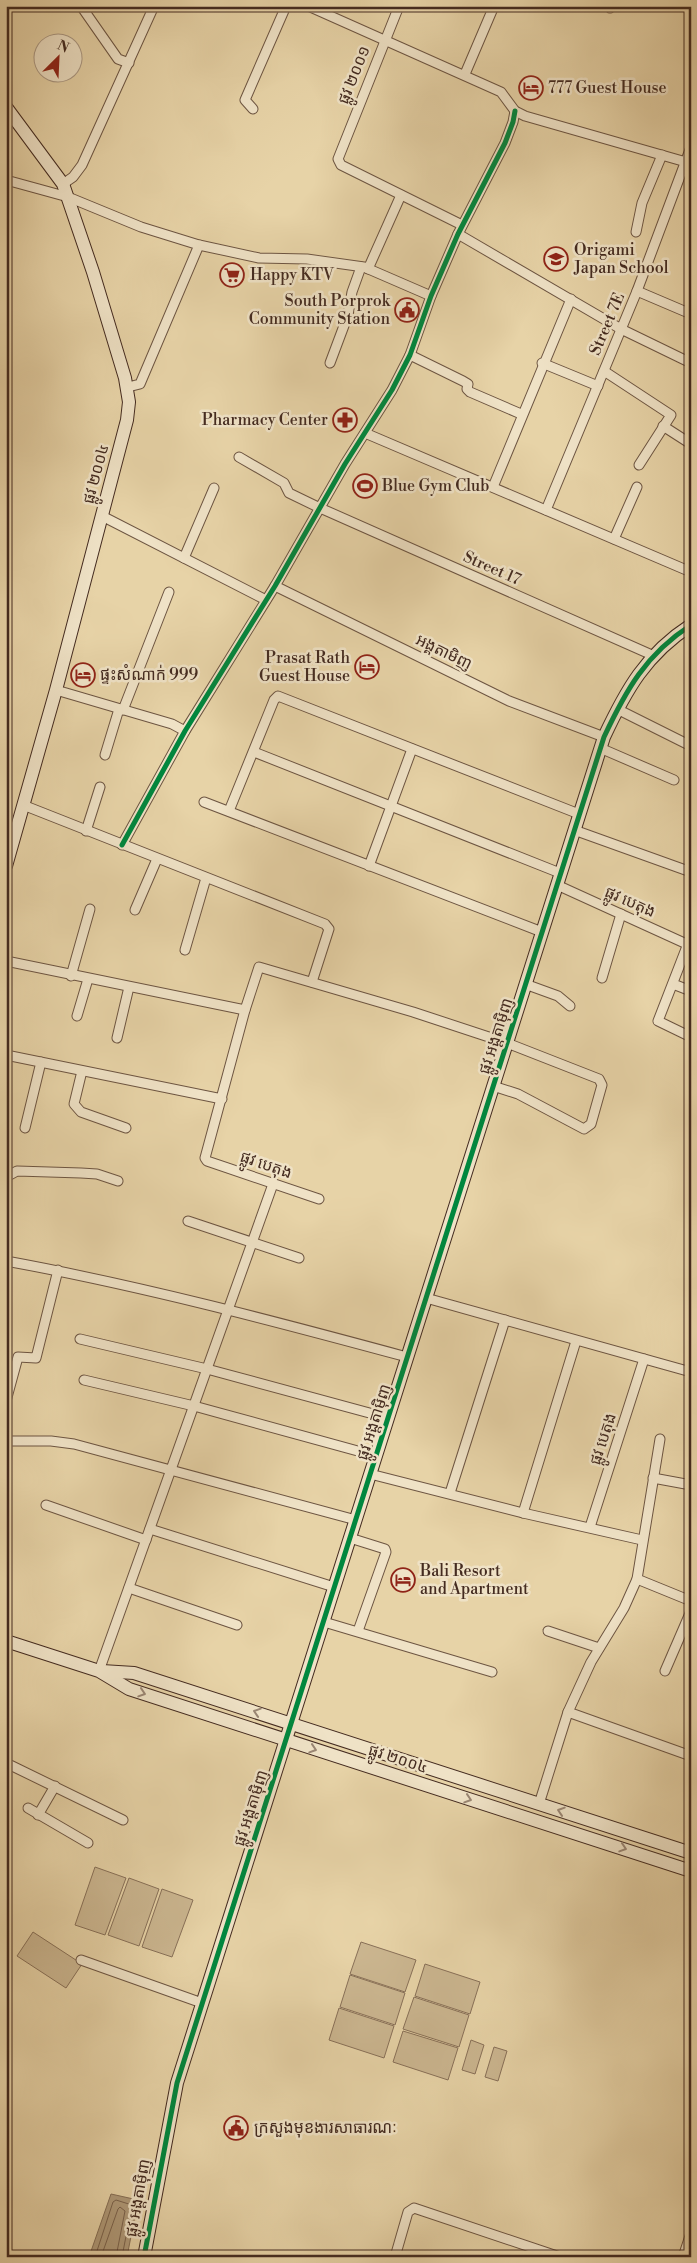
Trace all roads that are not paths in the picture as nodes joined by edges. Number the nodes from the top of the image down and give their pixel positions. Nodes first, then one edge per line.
1 (81, 6) edge
2 (154, 6) edge
3 (286, 6) edge
4 (308, 6) edge
5 (399, 6) edge
6 (494, 6) edge
7 (385, 38) junction
8 (129, 63) junction
9 (464, 74) junction
10 (6, 107) edge
11 (253, 109) dead end
12 (515, 111) junction
13 (691, 147) edge
14 (662, 155) junction
15 (686, 162) junction
16 (6, 180) edge
17 (63, 184) junction
18 (401, 195) junction
19 (68, 197) junction
20 (462, 225) junction
21 (636, 232) dead end
22 (458, 234) junction
23 (199, 245) junction
24 (364, 268) junction
25 (637, 290) junction
26 (431, 296) junction
27 (571, 298) junction
28 (691, 314) edge
29 (621, 330) junction
30 (410, 354) junction
31 (330, 363) dead end
32 (691, 363) edge
33 (542, 364) junction
34 (604, 371) junction
35 (598, 386) junction
36 (128, 387) junction
37 (521, 414) junction
38 (663, 426) junction
39 (365, 433) junction
40 (691, 444) edge
41 (239, 458) dead end
42 (639, 465) dead end
43 (637, 486) dead end
44 (493, 487) junction
45 (214, 488) dead end
46 (320, 508) junction
47 (546, 510) junction
48 (102, 516) junction
49 (614, 540) junction
50 (184, 558) junction
51 (691, 572) edge
52 (275, 586) junction
53 (169, 592) dead end
54 (266, 600) junction
55 (688, 629) edge
56 (652, 655) junction
57 (56, 690) junction
58 (121, 709) junction
59 (617, 709) junction
60 (185, 731) junction
61 (602, 742) junction
62 (691, 746) edge
63 (412, 749) junction
64 (254, 752) junction
65 (105, 755) dead end
66 (674, 780) dead end
67 (100, 787) dead end
68 (204, 802) dead end
69 (23, 805) junction
70 (391, 807) junction
71 (229, 811) junction
72 (579, 814) junction
73 (574, 830) junction
74 (86, 831) junction
75 (122, 845) junction
76 (158, 859) junction
77 (6, 866) edge
78 (369, 866) junction
79 (691, 872) edge
80 (206, 878) junction
81 (558, 879) junction
82 (90, 909) dead end
83 (135, 910) dead end
84 (621, 914) junction
85 (542, 932) junction
86 (690, 942) edge
87 (185, 950) dead end
88 (6, 961) edge
89 (71, 976) junction
90 (602, 978) dead end
91 (88, 979) junction
92 (312, 982) junction
93 (525, 984) junction
94 (673, 984) junction
95 (129, 987) junction
96 (691, 991) edge
97 (570, 1006) dead end
98 (245, 1010) junction
99 (77, 1016) dead end
100 (691, 1037) edge
101 (117, 1038) dead end
102 (506, 1043) junction
103 (6, 1055) edge
104 (41, 1062) junction
105 (82, 1071) junction
106 (493, 1086) junction
107 (222, 1099) junction
108 (25, 1128) dead end
109 (126, 1128) dead end
110 (6, 1176) edge
111 (118, 1181) dead end
112 (273, 1184) junction
113 (319, 1199) dead end
114 (188, 1221) dead end
115 (252, 1242) junction
116 (299, 1258) dead end
117 (6, 1260) edge
118 (58, 1270) junction
119 (426, 1298) junction
120 (228, 1309) junction
121 (505, 1320) junction
122 (80, 1339) dead end
123 (576, 1341) junction
124 (407, 1357) junction
125 (644, 1359) junction
126 (207, 1368) junction
127 (691, 1372) edge
128 (84, 1380) dead end
129 (6, 1401) edge
130 (194, 1406) junction
131 (388, 1418) junction
132 (660, 1439) dead end
133 (6, 1441) edge
134 (376, 1456) junction
135 (171, 1469) junction
136 (370, 1474) junction
137 (653, 1478) junction
138 (691, 1484) edge
139 (450, 1493) junction
140 (46, 1505) dead end
141 (523, 1513) junction
142 (356, 1520) junction
143 (590, 1527) junction
144 (150, 1529) junction
145 (350, 1538) junction
146 (146, 1540) junction
147 (642, 1540) junction
148 (636, 1579) junction
149 (334, 1587) junction
150 (129, 1588) junction
151 (691, 1601) edge
152 (691, 1610) edge
153 (324, 1622) junction
154 (238, 1625) dead end
155 (358, 1631) junction
156 (548, 1631) dead end
157 (6, 1641) edge
158 (599, 1648) junction
159 (99, 1671) junction
160 (665, 1671) dead end
161 (492, 1672) dead end
162 (568, 1712) junction
163 (291, 1723) junction
164 (286, 1740) junction
165 (691, 1756) edge
166 (6, 1762) edge
167 (55, 1786) junction
168 (538, 1804) junction
169 (28, 1808) dead end
170 (38, 1815) junction
171 (123, 1820) dead end
172 (88, 1843) dead end
173 (691, 1853) edge
174 (691, 1870) edge
175 (81, 1960) dead end
176 (202, 2003) junction
177 (691, 2233) edge
178 (144, 2257) edge
179 (395, 2257) edge
180 (560, 2257) edge
181 (683, 2257) edge

1 - 8 street
2 - 8 street
3 - 11 street
4 - 7 street
5 - 7 street, ផ្លូវ ២០០១
6 - 9 street
7 - 9 street
7 - 18 street, ផ្លូវ ២០០១
8 - 17 street
9 - 12 street
10 - 17 main road, ផ្លូវ ២០០៤
12 - 14 street
12 - 20 street
13 - 15 street, Street 7E
14 - 15 street
14 - 21 street
15 - 25 street, Street 7E
16 - 19 street
17 - 19 main road, ផ្លូវ ២០០៤
18 - 20 street
18 - 24 street
19 - 23 street
19 - 36 main road, ផ្លូវ ២០០៤
20 - 22 street
22 - 26 street
22 - 27 street
23 - 24 street
23 - 36 street
24 - 26 street
24 - 31 street
25 - 28 street
25 - 29 street, Street 7E
26 - 30 street
27 - 29 street
27 - 33 street
29 - 32 street
29 - 34 street, Street 7E
30 - 37 street
30 - 39 street
33 - 35 street
33 - 37 street
34 - 35 street, Street 7E
34 - 38 street
35 - 47 street, Street 7E
36 - 48 main road, ផ្លូវ ២០០៤
37 - 44 street
38 - 40 street
38 - 42 street
39 - 44 street
39 - 46 street
41 - 46 street, Street 17
43 - 49 street
44 - 47 street
45 - 50 street
46 - 52 street
46 - 56 street, Street 17
47 - 49 street
48 - 50 street
48 - 57 main road, ផ្លូវ ២០០៤
49 - 51 street
50 - 54 street
52 - 54 street
52 - 61 street, អង្គតាមិញ
53 - 58 street
54 - 60 street
55 - 56 main road, ផ្លូវ អង្តតាម៉ិញ
56 - 59 main road, ផ្លូវ អង្តតាម៉ិញ
57 - 58 street
57 - 69 main road, ផ្លូវ ២០០៤
58 - 60 street
58 - 65 street
59 - 61 main road, ផ្លូវ អង្តតាម៉ិញ
59 - 62 street
60 - 75 street
61 - 66 street, អង្គតាមិញ
61 - 72 main road, ផ្លូវ អង្តតាម៉ិញ
63 - 64 street
63 - 70 street
63 - 72 street
64 - 70 street, ផ្លូវ បេតុង
64 - 71 street
67 - 74 street
68 - 71 street
69 - 74 street
69 - 77 main road, ផ្លូវ ២០០៤
70 - 78 street
70 - 81 street, ផ្លូវ បេតុង
71 - 78 street
72 - 73 main road, ផ្លូវ អង្តតាម៉ិញ
73 - 79 street
73 - 81 main road, ផ្លូវ អង្តតាម៉ិញ
74 - 75 street
75 - 76 street
76 - 80 street
76 - 83 street
78 - 85 street
80 - 87 street
80 - 92 street
81 - 84 street, ផ្លូវ បេតុង
81 - 85 main road, ផ្លូវ អង្តតាម៉ិញ
82 - 89 street
84 - 86 street, ផ្លូវ បេតុង
84 - 90 street
85 - 93 main road, ផ្លូវ អង្តតាម៉ិញ
86 - 94 street
88 - 89 street
89 - 91 street
91 - 95 street
91 - 99 street
92 - 98 street
92 - 102 street
93 - 97 street
93 - 102 main road, ផ្លូវ អង្តតាម៉ិញ
94 - 96 street
94 - 100 street
95 - 98 street
95 - 101 street
98 - 107 street
102 - 106 main road, ផ្លូវ អង្តតាម៉ិញ
102 - 106 street
103 - 104 street
104 - 105 street
104 - 108 street
105 - 107 street
105 - 109 street
106 - 119 main road, ផ្លូវ អង្តតាម៉ិញ
107 - 112 street, ផ្លូវ បេតុង
110 - 111 street
112 - 113 street, ផ្លូវ បេតុង
112 - 115 street
114 - 115 street
115 - 116 street
115 - 120 street
117 - 118 street
118 - 120 street
118 - 129 street
119 - 121 street
119 - 124 main road, ផ្លូវ អង្តតាម៉ិញ
120 - 124 street
120 - 126 street
121 - 123 street
121 - 139 street
122 - 126 street
123 - 125 street
123 - 141 street
124 - 131 main road, ផ្លូវ អង្តតាម៉ិញ
125 - 127 street
125 - 143 street, ផ្លូវ បេតុង
126 - 130 street
126 - 131 street
128 - 130 street
130 - 134 street
130 - 135 street
131 - 134 main road, ផ្លូវ អង្តតាម៉ិញ
132 - 137 street
133 - 135 street
134 - 136 main road, ផ្លូវ អង្តតាម៉ិញ
135 - 142 street
135 - 144 street
136 - 139 street
136 - 142 main road, ផ្លូវ អង្តតាម៉ិញ
137 - 138 street
137 - 147 street
139 - 141 street
140 - 146 street
141 - 143 street
142 - 145 main road, ផ្លូវ អង្តតាម៉ិញ
143 - 147 street
144 - 146 street
144 - 149 street
145 - 149 main road, ផ្លូវ អង្តតាម៉ិញ
145 - 155 street
146 - 150 street
147 - 148 street
148 - 151 street
148 - 158 street
149 - 153 main road, ផ្លូវ អង្តតាម៉ិញ
150 - 154 street
150 - 159 street
152 - 160 street
153 - 155 street
153 - 163 main road, ផ្លូវ អង្តតាម៉ិញ
155 - 161 street
156 - 158 street
157 - 159 main road, ផ្លូវ ២០០៤
158 - 162 street
163 -> 159 main road, ផ្លូវ ២០០៤
159 -> 164 main road, ផ្លូវ ២០០៤
162 - 165 street
162 - 168 street
163 - 164 main road, ផ្លូវ អង្តតាម៉ិញ
163 - 168 main road, ផ្លូវ ២០០៤
164 -> 174 main road, ផ្លូវ ២០០៤
164 - 176 main road, ផ្លូវ អង្តតាម៉ិញ
166 - 167 street
167 - 170 street
167 - 171 street
173 -> 168 main road, ផ្លូវ ២០០៤
169 - 170 street
170 - 172 street
175 - 176 street
176 - 178 main road, ផ្លូវ អង្តតាម៉ិញ
177 - 181 street
179 - 180 street

